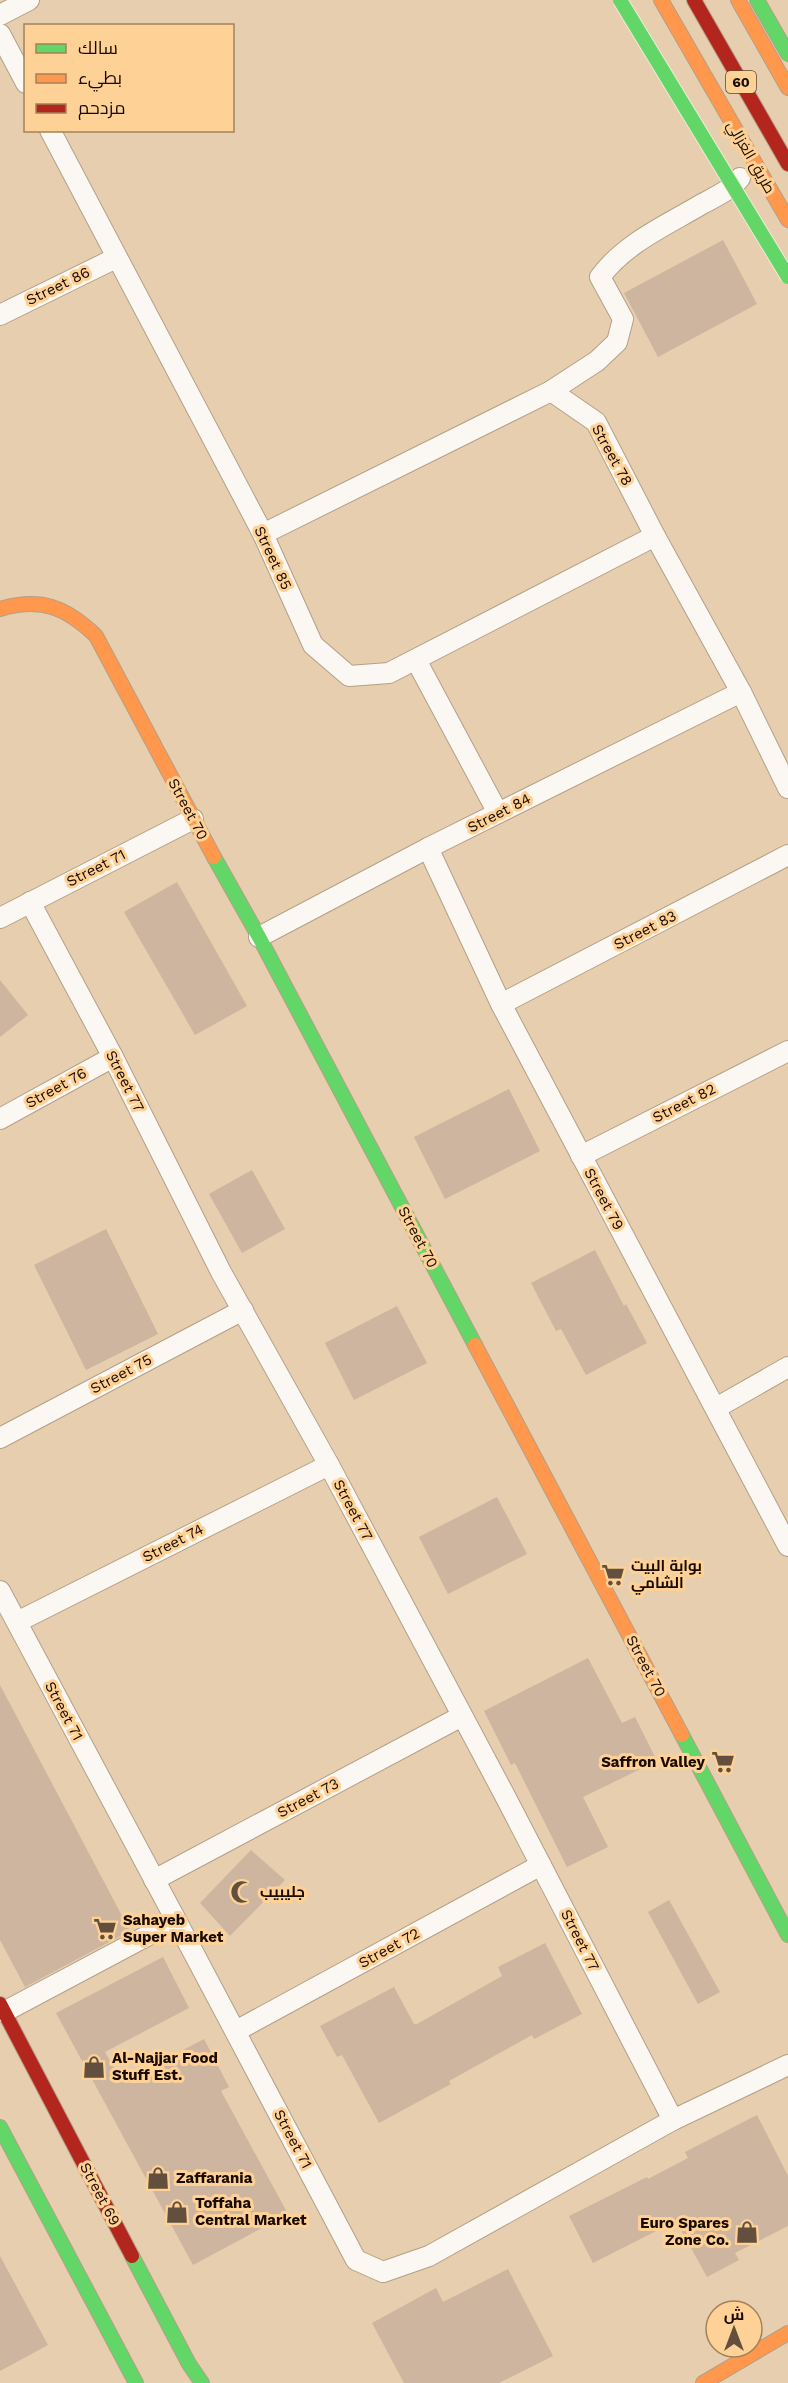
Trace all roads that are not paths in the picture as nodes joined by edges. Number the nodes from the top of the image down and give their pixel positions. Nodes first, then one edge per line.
1 (29, 0) edge
2 (620, 0) edge
3 (661, 0) edge
4 (694, 0) edge
5 (738, 0) edge
6 (757, 0) edge
7 (0, 15) edge
8 (0, 34) edge
9 (788, 54) edge
10 (24, 79) edge
11 (788, 88) edge
12 (51, 132) edge
13 (747, 149) junction
14 (788, 164) edge
15 (788, 220) edge
16 (116, 258) junction
17 (788, 277) edge
18 (0, 315) edge
19 (551, 391) junction
20 (263, 534) junction
21 (655, 536) junction
22 (0, 609) edge
23 (416, 660) junction
24 (741, 692) junction
25 (788, 788) edge
26 (498, 813) junction
27 (193, 819) junction
28 (428, 848) junction
29 (788, 855) edge
30 (30, 902) junction
31 (0, 918) edge
32 (259, 937) junction
33 (501, 1004) junction
34 (788, 1051) edge
35 (113, 1058) junction
36 (0, 1119) edge
37 (581, 1156) junction
38 (243, 1310) junction
39 (788, 1367) edge
40 (716, 1408) junction
41 (0, 1438) edge
42 (329, 1465) junction
43 (788, 1546) edge
44 (0, 1591) edge
45 (17, 1622) junction
46 (462, 1716) junction
47 (541, 1865) junction
48 (154, 1880) junction
49 (175, 1921) junction
50 (786, 1926) edge
51 (2, 2008) edge
52 (236, 2031) junction
53 (788, 2065) edge
54 (673, 2120) junction
55 (0, 2127) edge
56 (788, 2333) edge
57 (189, 2364) junction
58 (136, 2383) edge
59 (193, 2383) edge
60 (202, 2383) edge
61 (703, 2383) edge

1 - 7 street
2 - 17 main road, bridge
3 - 13 main road, طريق الغزالي
4 - 14 main road, 60
5 - 11 main road, 60
6 - 9 main road
8 - 10 street
12 - 16 street, Street 85
13 - 15 main road, طريق الغزالي
13 - 19 street
16 - 18 street, Street 86
16 - 20 street, Street 85
19 - 20 street
19 - 21 street, Street 78
20 - 23 street, Street 85
21 - 23 street, Street 85
21 - 24 street, Street 78
22 - 27 main road, Street 70
23 - 26 street
24 - 25 street, Street 78
24 - 26 street, Street 84
26 - 28 street, Street 84
27 - 30 street, Street 71
27 - 32 main road, Street 70
28 - 32 street, Street 84
28 - 33 street, Street 79
29 - 33 street, Street 83
30 - 31 street, Street 71
30 - 35 street, Street 77
32 - 50 main road, Street 70
33 - 37 street, Street 79
34 - 37 street, Street 82
35 - 36 street, Street 76
35 - 38 street, Street 77
37 - 40 street, Street 79
38 - 41 street, Street 75
38 - 42 street, Street 77
39 - 40 street
40 - 43 street, Street 79
42 - 45 street, Street 74
42 - 46 street, Street 77
44 - 45 street, Street 71
45 - 48 street, Street 71
46 - 47 street, Street 77
46 - 48 street, Street 73
47 - 52 street, Street 72
47 - 54 street, Street 77
48 - 49 street, Street 71
49 - 51 street
49 - 52 street, Street 71
51 - 57 main road, Street 69
52 - 54 street, Street 71
53 - 54 street, Street 71
55 - 58 main road
56 - 61 main road
57 - 59 main road
57 - 60 main road, Street 69

